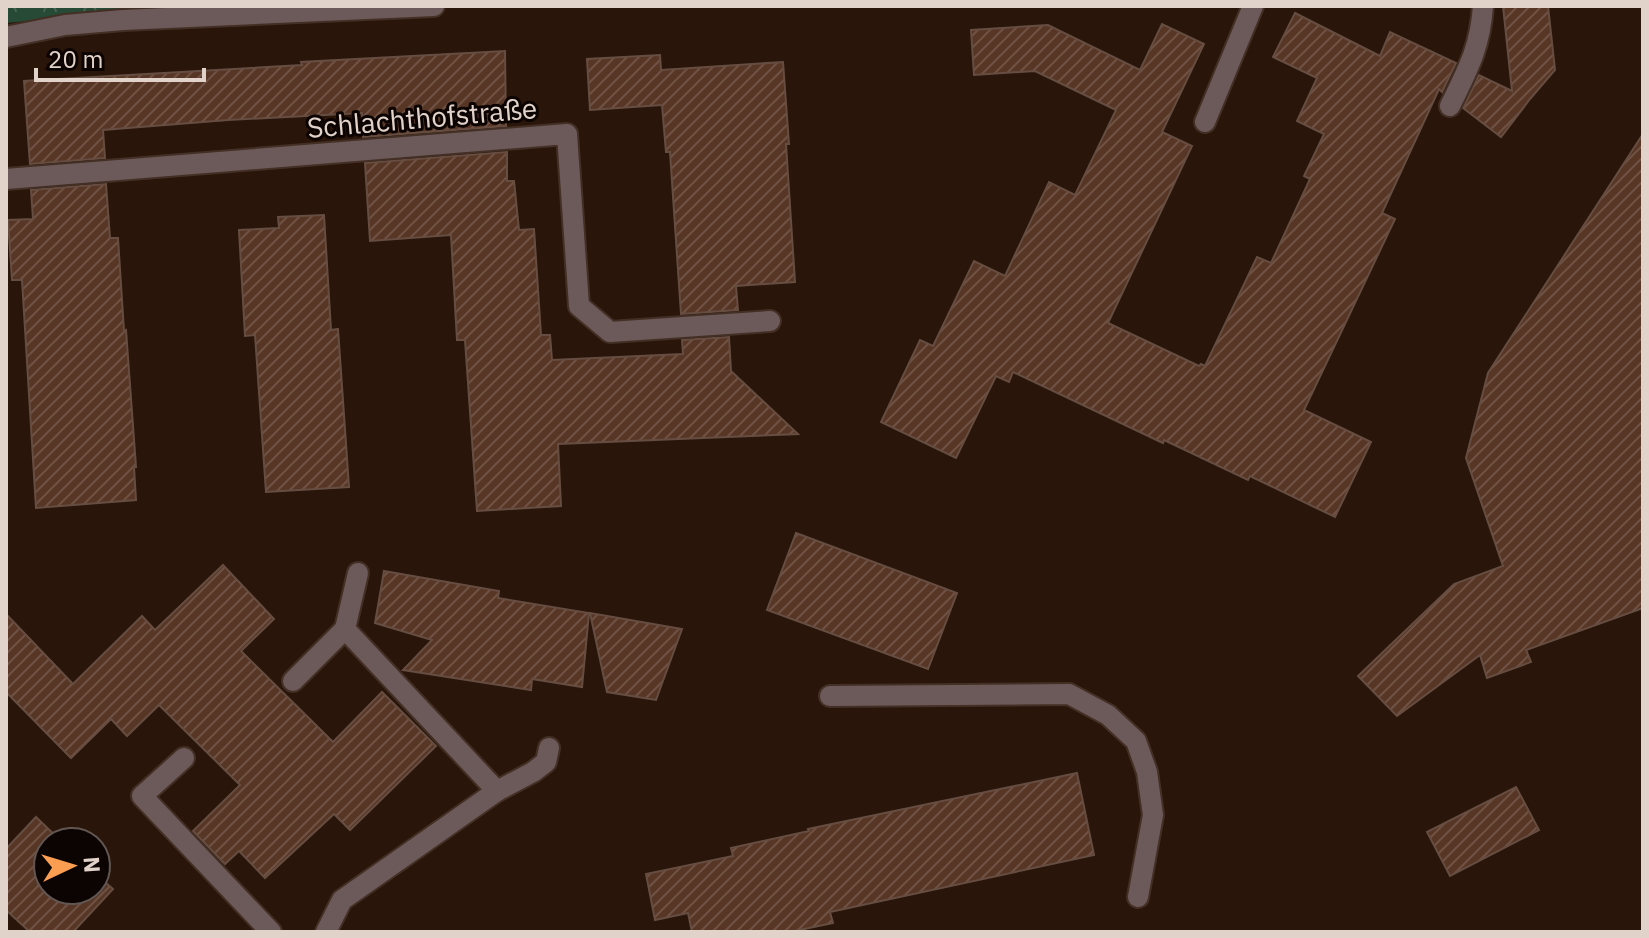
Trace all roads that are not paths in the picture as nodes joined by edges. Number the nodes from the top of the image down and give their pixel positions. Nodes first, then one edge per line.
1 (434, 6) edge
2 (1253, 6) edge
3 (1483, 6) edge
4 (6, 37) edge
5 (1450, 106) dead end
6 (1205, 122) dead end
7 (6, 179) edge
8 (770, 321) dead end
9 (358, 573) dead end
10 (345, 629) junction
11 (293, 681) dead end
12 (830, 696) dead end
13 (549, 748) dead end
14 (184, 758) dead end
15 (497, 791) junction
16 (1138, 897) dead end
17 (271, 932) edge
18 (326, 932) edge

1 - 4 street
2 - 6 street
3 - 5 street
7 - 8 street, Schlachthofstraße
9 - 10 street
10 - 11 street
10 - 15 street
12 - 16 street
13 - 15 street
14 - 17 street
15 - 18 street

